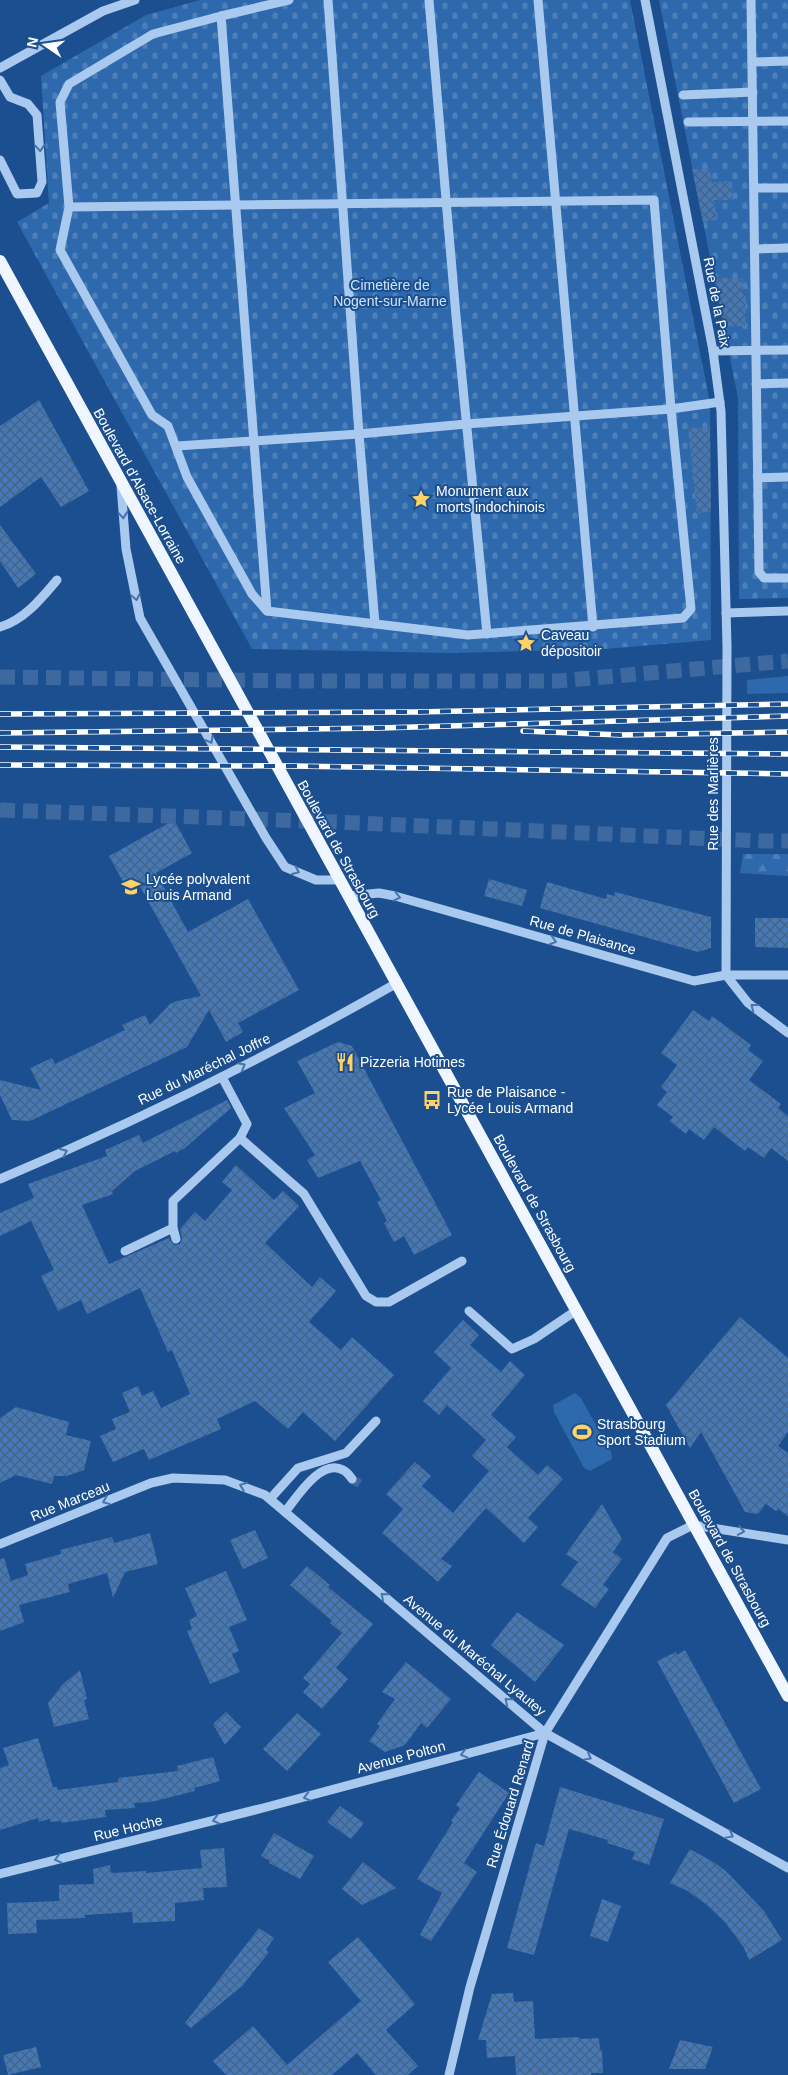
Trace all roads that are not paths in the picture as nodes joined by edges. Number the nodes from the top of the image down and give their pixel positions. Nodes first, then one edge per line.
1 (135, 0) edge
2 (289, 0) edge
3 (328, 0) edge
4 (429, 0) edge
5 (538, 0) edge
6 (645, 0) edge
7 (751, 0) edge
8 (119, 2) edge
9 (221, 16) junction
10 (788, 61) edge
11 (752, 62) junction
12 (0, 68) edge
13 (0, 80) edge
14 (753, 92) junction
15 (683, 95) dead end
16 (788, 121) edge
17 (688, 122) dead end
18 (753, 122) junction
19 (0, 160) edge
20 (754, 188) junction
21 (788, 188) edge
22 (556, 201) junction
23 (446, 202) junction
24 (344, 204) junction
25 (236, 205) junction
26 (69, 207) junction
27 (755, 248) junction
28 (788, 248) edge
29 (0, 261) edge
30 (756, 350) junction
31 (788, 350) edge
32 (713, 351) junction
33 (788, 383) edge
34 (756, 384) junction
35 (720, 402) junction
36 (671, 409) junction
37 (575, 416) junction
38 (466, 424) junction
39 (359, 434) junction
40 (254, 441) junction
41 (177, 446) junction
42 (788, 477) edge
43 (758, 478) junction
44 (120, 481) junction
45 (788, 578) edge
46 (57, 580) dead end
47 (267, 611) junction
48 (788, 611) edge
49 (726, 612) junction
50 (375, 624) junction
51 (0, 627) edge
52 (593, 627) junction
53 (487, 634) junction
54 (254, 726) joint
55 (340, 880) junction
56 (349, 896) junction
57 (726, 975) junction
58 (788, 975) edge
59 (397, 983) junction
60 (788, 1033) edge
61 (222, 1077) junction
62 (240, 1138) junction
63 (0, 1178) edge
64 (173, 1228) junction
65 (176, 1239) dead end
66 (125, 1251) dead end
67 (462, 1261) dead end
68 (577, 1310) junction
69 (469, 1311) dead end
70 (376, 1421) dead end
71 (352, 1479) tunnel mouth
72 (151, 1483) joint
73 (270, 1499) junction
74 (285, 1512) junction
75 (693, 1525) junction
76 (788, 1540) edge
77 (0, 1544) edge
78 (788, 1696) edge
79 (545, 1733) junction
80 (263, 1808) joint
81 (788, 1868) edge
82 (0, 1874) edge
83 (449, 2075) edge

1 - 8 street
2 - 9 street
3 - 24 street
4 - 23 street
5 - 22 street
6 - 32 street, Rue de la Paix
7 - 11 street
8 - 12 street
9 - 25 street
9 - 26 street
10 - 11 street
11 - 14 street
13 -> 19 street
14 - 15 street
14 - 18 street
16 - 18 street
17 - 18 street
18 - 20 street
20 - 21 street
20 - 27 street
22 - 23 street
22 - 36 street
22 - 37 street
23 - 24 street
23 - 38 street
24 - 25 street
24 - 39 street
25 - 26 street
25 - 40 street
26 - 41 street
27 - 28 street
27 - 30 street
29 - 44 main road, Boulevard d'Alsace-Lorraine
30 - 31 street
30 - 32 street
30 - 34 street
32 - 35 street, Rue de la Paix
33 - 34 street
34 - 43 street
35 - 36 street
35 - 49 street, Rue de la Paix
36 - 37 street
36 - 52 street
37 - 38 street
37 - 52 street
38 - 39 street
38 - 53 street
39 - 40 street
39 - 50 street
40 - 41 street
40 - 47 street
41 - 47 street
42 - 43 street
43 - 45 street
44 - 54 main road, Boulevard d'Alsace-Lorraine
44 -> 55 street
46 - 51 street
47 - 50 street
48 - 49 street
49 - 57 street, Rue des Marlières
50 - 53 street
52 - 53 street
54 - 55 main road, Boulevard de Strasbourg
55 - 56 main road, Boulevard de Strasbourg
56 -> 57 street, Rue de Plaisance
56 - 59 main road, Boulevard de Strasbourg
57 - 58 street, Rue de Plaisance
60 -> 57 street
61 -> 59 street, Rue du Maréchal Joffre
59 - 68 main road, Boulevard de Strasbourg
61 - 62 street
63 -> 61 street, Rue du Maréchal Joffre
62 - 64 street
62 - 67 street
64 - 65 street
64 - 66 street
68 - 69 street
68 - 75 main road, Boulevard de Strasbourg
70 - 73 street
71 - 74 street
73 -> 72 street, Avenue du Maréchal Lyautey
72 -> 77 street, Rue Marceau
73 - 74 street, Avenue du Maréchal Lyautey
79 -> 74 street, Avenue du Maréchal Lyautey
75 -> 76 street
75 - 78 main road, Boulevard de Strasbourg
75 - 79 street, Rue Édouard Renard
79 -> 80 street, Avenue Polton
79 -> 81 street, Avenue du Maréchal Lyautey
79 - 83 street, Rue Édouard Renard
80 -> 82 street, Rue Hoche

